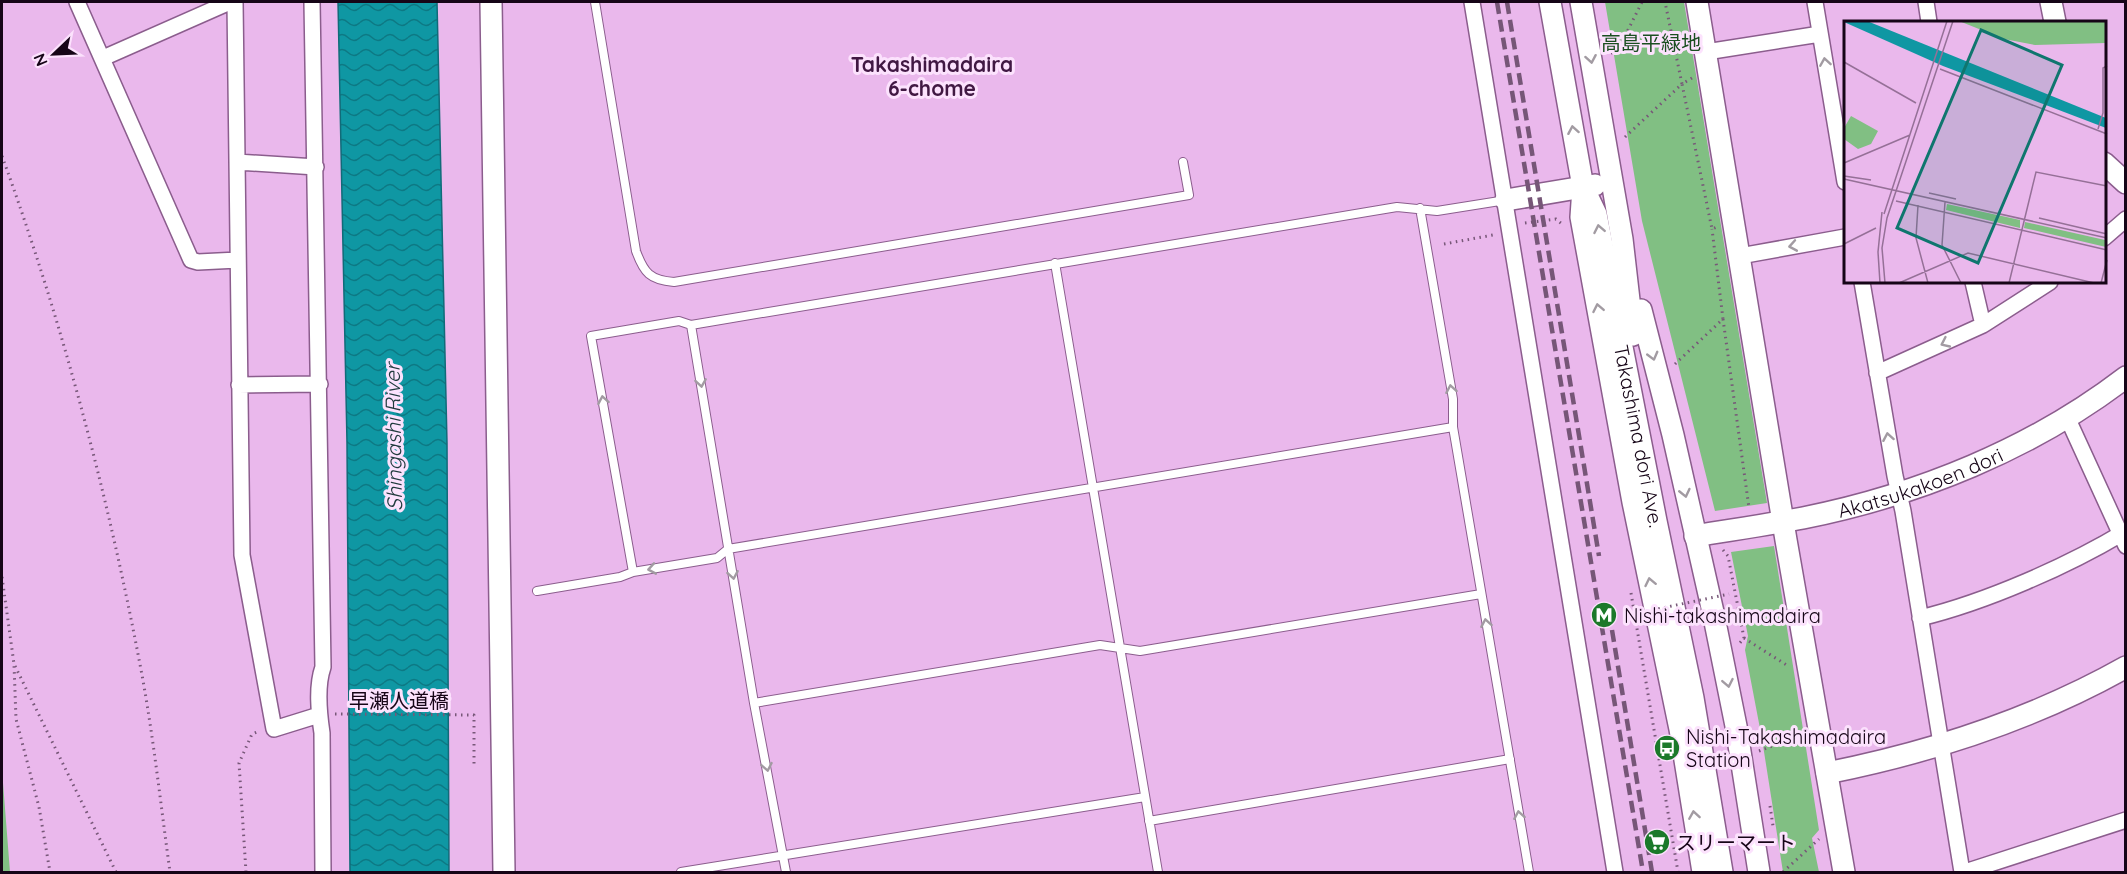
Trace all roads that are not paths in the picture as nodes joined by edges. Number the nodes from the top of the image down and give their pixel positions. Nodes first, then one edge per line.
1 (77, 2) edge
2 (230, 2) edge
3 (235, 2) edge
4 (312, 2) edge
5 (491, 2) edge
6 (595, 2) edge
7 (1472, 2) edge
8 (1550, 2) edge
9 (1581, 2) edge
10 (1697, 2) edge
11 (1815, 2) edge
12 (1926, 2) edge
13 (2051, 2) edge
14 (1929, 21) edge
15 (2055, 21) edge
16 (1820, 34) junction
17 (1706, 52) junction
18 (102, 58) junction
19 (1838, 96) edge
20 (237, 162) junction
21 (1183, 162) dead end
22 (2106, 165) edge
23 (316, 167) junction
24 (1844, 170) edge
25 (1612, 182) junction
26 (2126, 183) edge
27 (1583, 187) junction
28 (1506, 200) junction
29 (1420, 208) junction
30 (2126, 219) edge
31 (2106, 236) edge
32 (1844, 237) edge
33 (1622, 239) junction
34 (1740, 256) junction
35 (238, 260) junction
36 (1055, 263) junction
37 (1862, 284) edge
38 (1973, 284) edge
39 (2047, 284) edge
40 (691, 325) junction
41 (1983, 325) junction
42 (1877, 373) junction
43 (2126, 377) edge
44 (320, 384) junction
45 (239, 385) junction
46 (2067, 417) junction
47 (1453, 427) junction
48 (1093, 489) junction
49 (1899, 494) junction
50 (1783, 522) junction
51 (1695, 536) junction
52 (2124, 537) edge
53 (728, 549) junction
54 (633, 572) junction
55 (537, 591) dead end
56 (1481, 594) junction
57 (1920, 618) junction
58 (1120, 648) junction
59 (2126, 667) edge
60 (1699, 697) junction
61 (754, 703) junction
62 (319, 715) junction
63 (1942, 746) junction
64 (1510, 759) junction
65 (1827, 774) junction
66 (1145, 797) junction
67 (2126, 820) edge
68 (1149, 821) junction
69 (783, 855) junction
70 (323, 873) edge
71 (504, 873) edge
72 (681, 873) edge
73 (786, 873) edge
74 (1158, 873) edge
75 (1529, 873) edge
76 (1615, 873) edge
77 (1703, 873) edge
78 (1722, 873) edge
79 (1734, 873) edge
80 (1759, 873) edge
81 (1844, 873) edge
82 (1964, 873) edge

1 - 18 street
2 - 18 street
3 - 20 street
4 - 23 street
5 - 71 main road
6 - 21 lane
7 - 28 street
27 -> 8 main road, Takashima dori Ave.
9 -> 25 main road, Takashima dori Ave.
10 - 17 main road
11 - 16 street
12 - 14 street
13 - 15 main road
16 - 17 street
19 -> 16 street
17 - 34 main road
18 - 35 street
19 - 24 street
20 - 23 street
20 - 35 street
22 - 26 main road
23 - 44 street
25 - 27 main road
25 - 33 main road, Takashima dori Ave.
27 - 28 main road
60 -> 27 main road, Takashima dori Ave.
77 -> 27 main road
28 - 29 lane
28 - 76 street
29 - 36 lane
47 -> 29 lane
30 - 31 street
32 -> 34 street
33 -> 51 main road
33 - 60 main road, Takashima dori Ave.
34 - 50 main road
35 - 45 street
36 - 40 lane
36 - 48 lane
37 - 42 street
38 - 41 street
39 - 41 street
40 -> 53 lane
54 -> 40 lane
41 -> 42 street
49 -> 42 street
43 - 46 main road, Akatsukakoen dori
44 - 45 street
44 - 62 street
45 - 62 street
46 - 49 main road, Akatsukakoen dori
46 - 52 street
47 - 48 lane
47 - 56 lane
48 - 53 lane
48 - 58 lane
49 - 50 main road, Akatsukakoen dori
49 - 57 street
50 - 51 main road, Akatsukakoen dori
50 - 65 main road
51 -> 80 main road
52 - 57 street
53 -> 54 lane
53 -> 61 lane
54 - 55 lane
56 - 58 lane
64 -> 56 lane
57 - 63 street
58 - 61 lane
58 - 66 lane
59 - 63 main road
60 - 78 main road, Takashima dori Ave.
60 - 79 main road, Takashima dori Ave.
61 -> 69 lane
62 - 70 street
63 - 65 main road
63 - 82 street
64 - 68 lane
75 -> 64 lane
65 - 81 main road
66 - 68 lane
66 - 69 lane
67 - 82 street
68 - 74 lane
69 - 72 lane
69 - 73 lane

